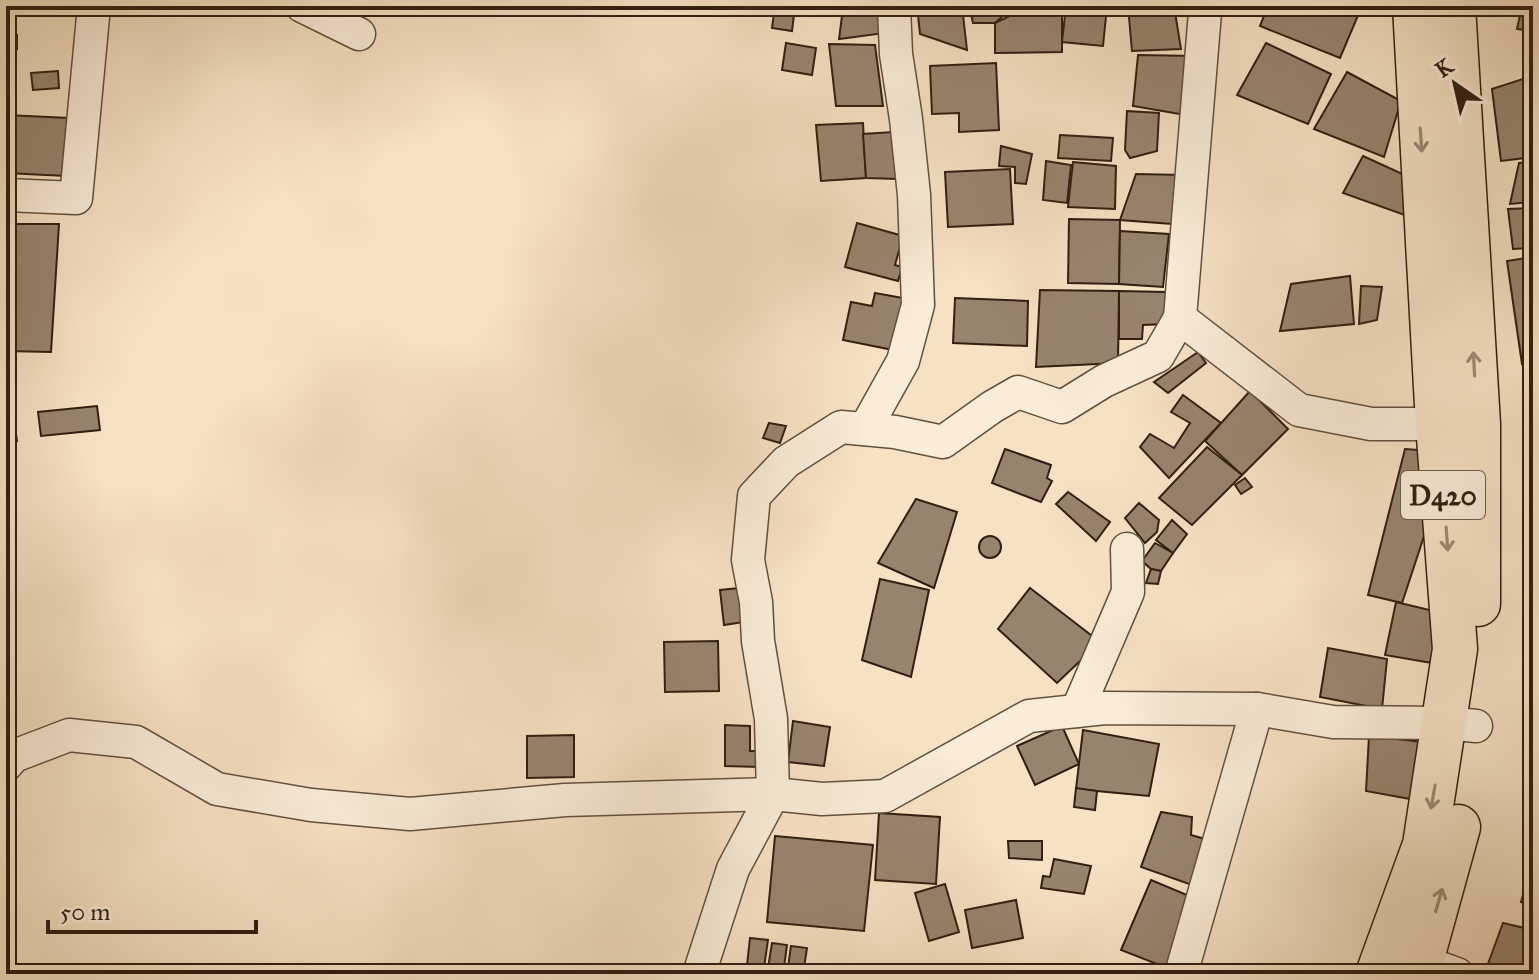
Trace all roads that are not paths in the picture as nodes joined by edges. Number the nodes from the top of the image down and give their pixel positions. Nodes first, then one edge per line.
1 (94, 6) edge
2 (302, 6) edge
3 (894, 6) edge
4 (1202, 6) edge
5 (1415, 6) edge
6 (1453, 6) edge
7 (359, 34) dead end
8 (6, 195) edge
9 (1180, 318) junction
10 (1458, 424) junction
11 (865, 429) junction
12 (1127, 549) dead end
13 (1257, 709) junction
14 (1077, 711) junction
15 (1461, 724) junction
16 (9, 757) edge
17 (773, 794) junction
18 (1431, 970) edge
19 (699, 974) edge
20 (1181, 974) edge
21 (1378, 974) edge

1 - 8 street
2 - 7 street
3 - 11 street
4 - 9 street
5 -> 10 highway, D420
10 -> 6 highway, D420
9 - 10 street
9 - 11 street
10 - 15 highway, D420
11 - 17 street
12 - 14 street
13 - 14 street
13 - 15 street
13 - 20 street
14 - 17 street
18 -> 15 highway, D420
15 -> 21 highway, D420
16 - 17 street
17 - 19 street

